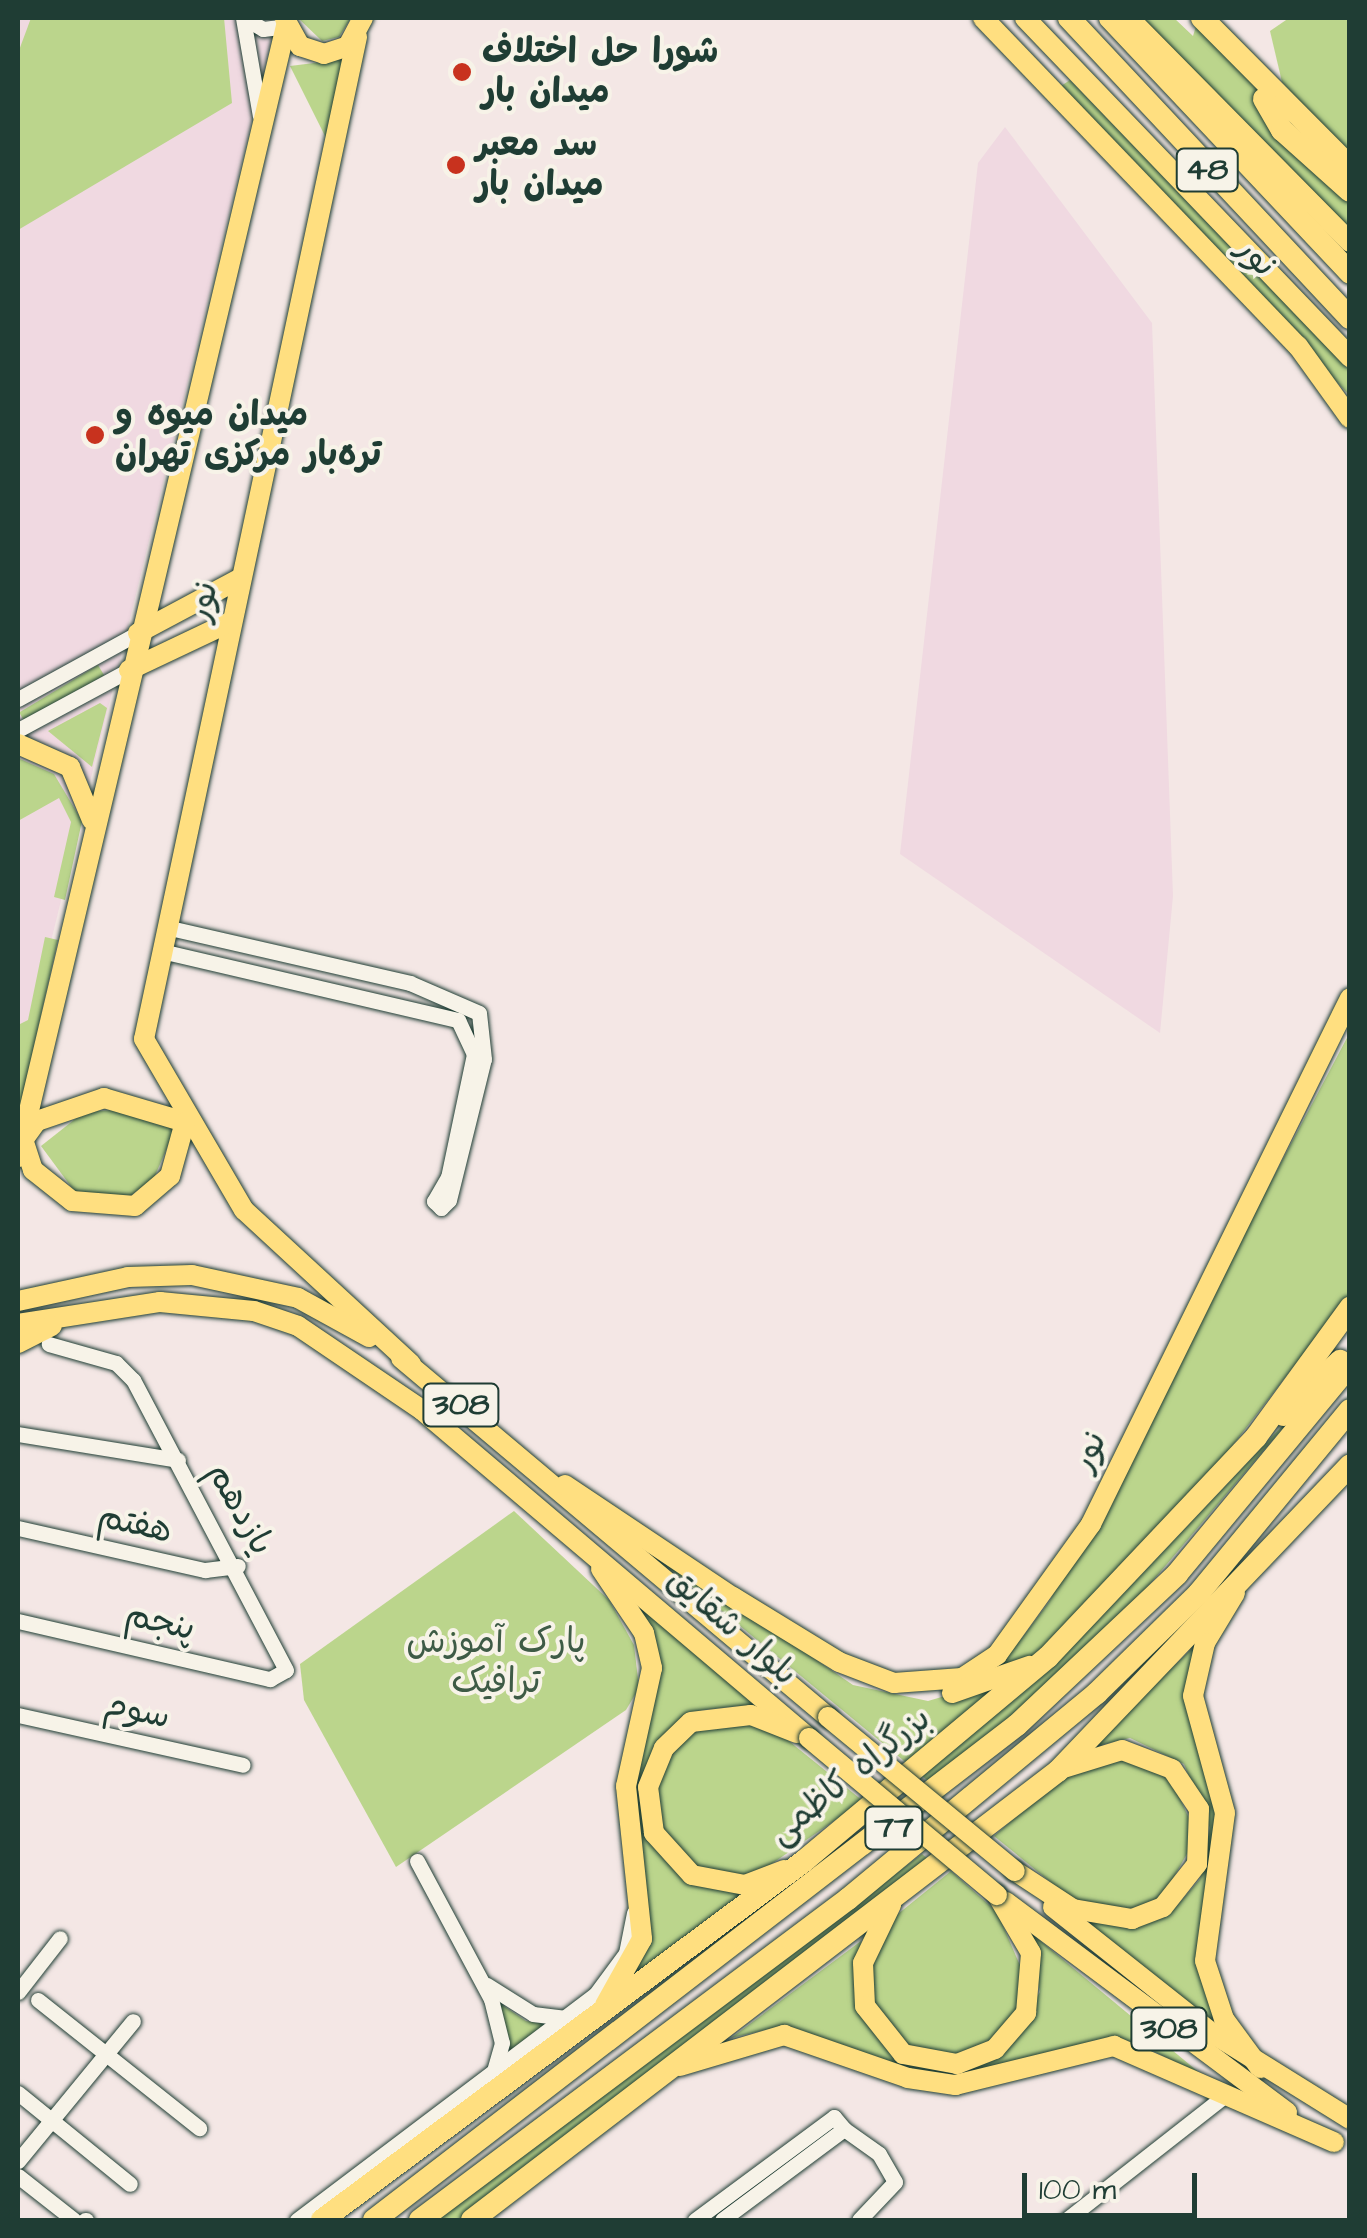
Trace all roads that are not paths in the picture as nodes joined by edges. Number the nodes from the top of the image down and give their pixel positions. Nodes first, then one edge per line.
1 (243, 18) edge
2 (983, 18) edge
3 (1025, 18) edge
4 (1069, 18) edge
5 (1110, 18) edge
6 (1129, 18) edge
7 (1202, 18) edge
8 (286, 22) edge
9 (360, 27) edge
10 (1247, 68) junction
11 (261, 120) junction
12 (1350, 167) edge
13 (1350, 191) edge
14 (1350, 242) edge
15 (1350, 273) edge
16 (1350, 318) edge
17 (1350, 357) edge
18 (1350, 418) edge
19 (241, 578) junction
20 (232, 622) junction
21 (138, 633) junction
22 (129, 670) junction
23 (18, 699) edge
24 (18, 730) edge
25 (18, 744) edge
26 (94, 826) junction
27 (166, 926) junction
28 (160, 950) junction
29 (1350, 998) edge
30 (185, 1122) junction
31 (20, 1151) edge
32 (18, 1301) edge
33 (1350, 1308) edge
34 (85, 1311) junction
35 (18, 1324) edge
36 (18, 1343) edge
37 (48, 1344) dead end
38 (1350, 1352) edge
39 (411, 1364) junction
40 (1350, 1364) edge
41 (1350, 1410) edge
42 (18, 1434) edge
43 (1256, 1436) junction
44 (1320, 1451) junction
45 (178, 1460) junction
46 (1350, 1465) edge
47 (534, 1467) junction
48 (18, 1528) edge
49 (568, 1529) junction
50 (1273, 1552) junction
51 (238, 1566) junction
52 (1235, 1593) junction
53 (733, 1597) junction
54 (18, 1621) edge
55 (1048, 1656) junction
56 (286, 1670) joint
57 (18, 1716) edge
58 (809, 1738) junction
59 (243, 1764) dead end
60 (1058, 1771) junction
61 (804, 1860) junction
62 (417, 1861) dead end
63 (1015, 1871) junction
64 (640, 1885) junction
65 (996, 1894) junction
66 (892, 1906) junction
67 (60, 1938) dead end
68 (484, 1982) junction
69 (18, 1992) edge
70 (38, 2000) dead end
71 (598, 2014) junction
72 (568, 2018) junction
73 (132, 2021) dead end
74 (106, 2056) junction
75 (678, 2066) junction
76 (1260, 2068) junction
77 (493, 2072) junction
78 (18, 2093) edge
79 (1224, 2096) junction
80 (52, 2119) junction
81 (1350, 2120) edge
82 (199, 2128) dead end
83 (844, 2130) junction
84 (1342, 2147) edge
85 (410, 2156) junction
86 (18, 2161) edge
87 (18, 2176) edge
88 (130, 2184) dead end
89 (74, 2220) edge
90 (297, 2220) edge
91 (322, 2220) edge
92 (343, 2220) edge
93 (374, 2220) edge
94 (420, 2220) edge
95 (472, 2220) edge
96 (695, 2220) edge
97 (722, 2220) edge
98 (859, 2220) edge
99 (1066, 2220) edge

1 - 8 street
1 - 11 street
2 - 18 main road, نور
3 - 17 main road
4 - 16 highway, 48
5 - 15 highway, 48
6 - 14 main road
7 - 10 highway
8 - 9 main road
8 - 11 main road, نور
9 - 19 main road, نور
10 - 12 highway
10 - 13 highway
11 - 21 main road, نور
19 - 20 main road, نور
19 - 21 main road
20 - 22 main road
20 - 27 main road, نور
21 - 22 main road, نور
21 - 23 street
22 - 24 street
22 - 26 main road, نور
25 - 26 main road
26 - 31 main road, نور
27 - 28 main road, نور
27 - 28 street
28 - 30 main road, نور
29 - 53 main road, نور
30 - 31 main road
30 - 31 main road
30 - 39 main road, نور
32 - 39 main road, بلوار شقایق / 308
33 - 43 highway, بزرگراه کاظمی
34 - 35 main road, بلوار شقایق
34 - 36 main road
34 - 49 main road, بلوار شقایق / 308
37 - 45 street, یازدهم
38 - 43 highway
39 - 47 main road, بلوار شقایق / 308
40 - 93 highway, بزرگراه کاظمی / 77
41 - 44 highway, 77
42 - 45 street
43 - 55 highway, بزرگراه کاظمی
44 - 50 highway
44 - 94 highway, 77
45 - 51 street, یازدهم
46 - 50 highway
47 - 53 main road
47 - 63 main road, بلوار شقایق / 308, bridge
48 - 51 street, هفتم
49 - 58 main road, بلوار شقایق / 308
49 - 64 main road
50 - 52 highway
51 - 56 street, یازدهم
52 - 60 highway
52 - 76 main road
53 - 55 main road
54 - 56 street, پنجم
55 - 61 highway, بزرگراه کاظمی
57 - 59 street, سوم
58 - 61 main road
58 - 65 main road, بلوار شقایق / 308, bridge
60 - 63 main road
60 - 66 highway
61 - 71 highway, بزرگراه کاظمی
62 - 68 street
63 - 76 main road, بلوار شقایق / 308
64 - 71 main road
64 - 72 street
65 - 66 main road
65 - 84 main road, بلوار شقایق / 308
66 - 75 highway
67 - 69 street
68 - 72 street
68 - 77 street
70 - 74 street
71 - 85 highway, بزرگراه کاظمی
72 - 77 street
73 - 74 street
74 - 80 street
74 - 82 street
75 - 79 main road
75 - 95 highway
76 - 81 main road, بلوار شقایق / 308
77 - 90 street
78 - 80 street
79 - 84 main road
79 - 99 street
80 - 86 street
80 - 88 street
83 - 96 street
83 - 97 street
83 - 98 street
85 - 91 highway, بزرگراه کاظمی
85 - 92 highway
87 - 89 street

